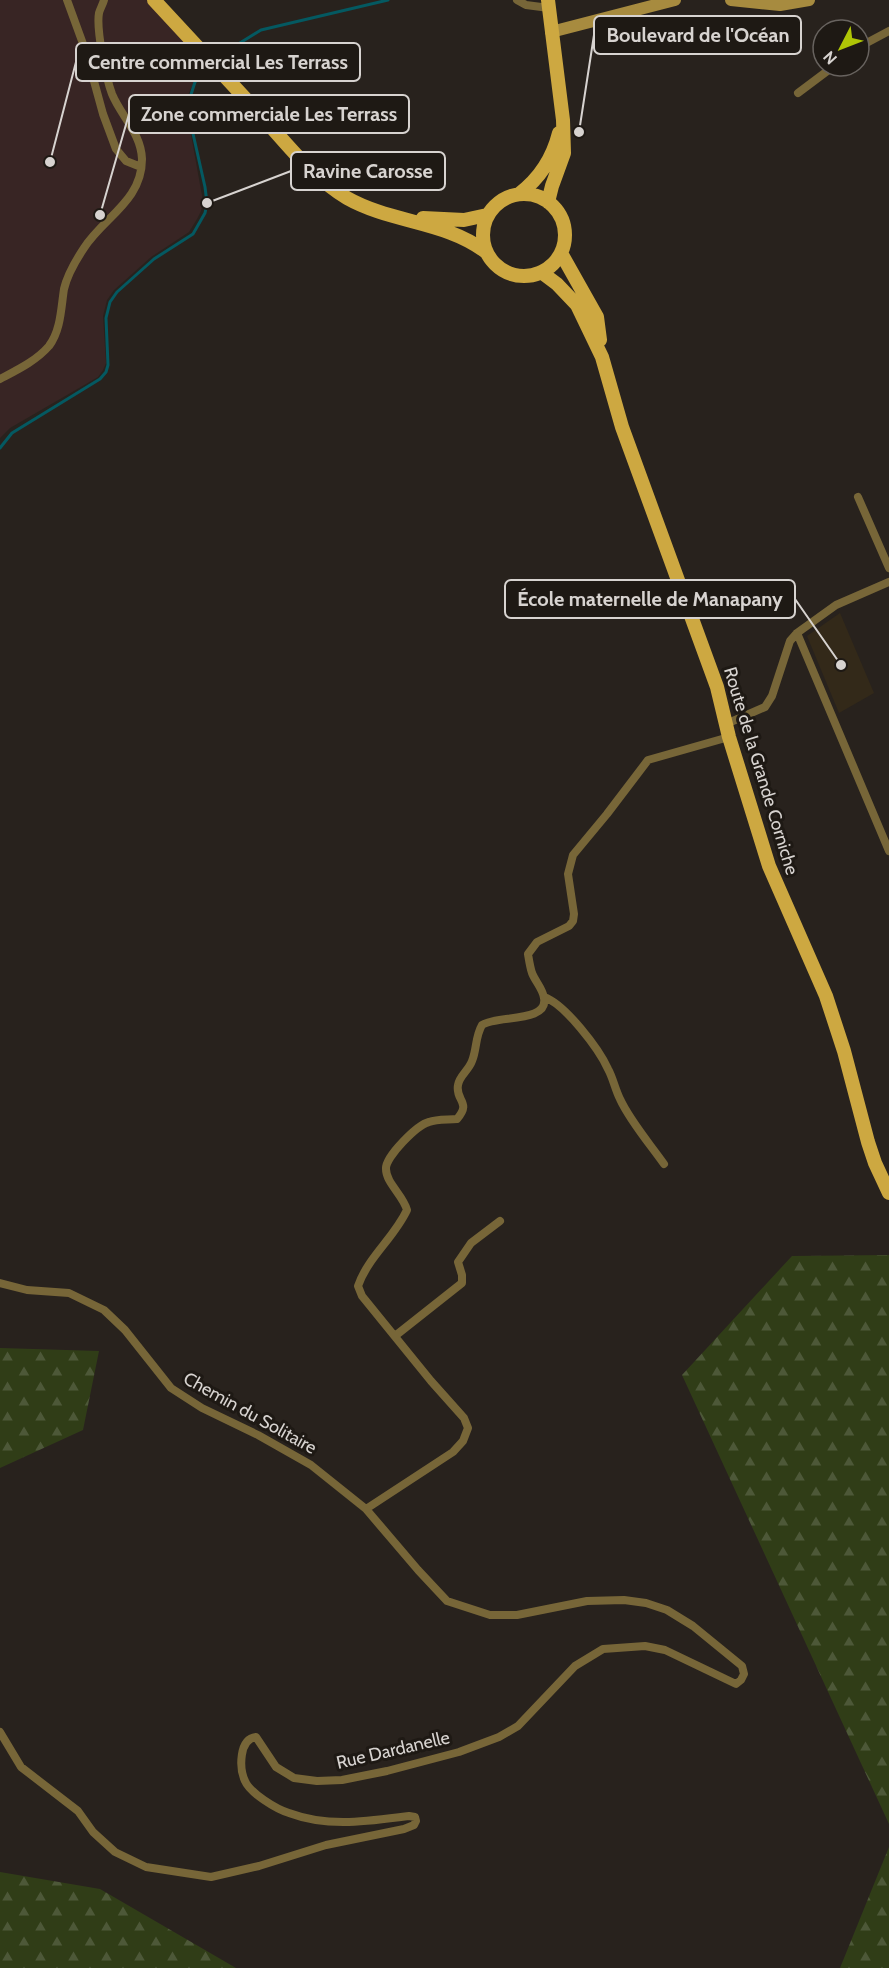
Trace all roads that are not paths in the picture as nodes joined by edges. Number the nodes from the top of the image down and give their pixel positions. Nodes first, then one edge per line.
1 (67, 0) edge
2 (104, 0) edge
3 (153, 0) edge
4 (517, 0) edge
5 (675, 0) edge
6 (731, 0) edge
7 (809, 0) edge
8 (549, 4) edge
9 (889, 31) edge
10 (551, 32) junction
11 (871, 41) edge
12 (818, 78) edge
13 (798, 93) dead end
14 (563, 120) junction
15 (141, 167) junction
16 (519, 194) junction
17 (548, 202) junction
18 (385, 214) junction
19 (488, 215) junction
20 (486, 252) junction
21 (561, 253) junction
22 (541, 272) junction
23 (602, 357) junction
24 (0, 379) edge
25 (858, 497) dead end
26 (889, 568) edge
27 (889, 582) edge
28 (796, 633) junction
29 (728, 731) junction
30 (889, 851) edge
31 (544, 997) junction
32 (664, 1164) dead end
33 (889, 1193) edge
34 (500, 1221) dead end
35 (0, 1283) edge
36 (395, 1336) junction
37 (366, 1509) junction
38 (0, 1732) edge

1 - 15 street
2 - 15 street
3 - 18 main road
4 - 8 street
5 - 10 street
6 - 7 street
8 - 10 main road
9 - 11 street
10 - 14 main road
12 - 13 street
14 - 16 main road
14 - 17 main road
15 - 24 street
16 - 17 main road
16 - 19 main road
17 - 21 main road
18 - 19 main road
18 - 20 main road
19 - 20 main road
20 - 22 main road
21 - 22 main road
21 - 23 main road, Route de la Grande Corniche
22 - 23 main road, Route de la Grande Corniche
23 - 29 main road, Route de la Grande Corniche
25 - 26 street
27 - 28 street
28 - 29 street
28 - 30 street
29 - 31 street
29 - 33 main road, Route de la Grande Corniche
31 - 32 street
31 - 36 street
34 - 36 street
35 - 37 street, Chemin du Solitaire
36 - 37 street
37 - 38 street, Rue Dardanelle

